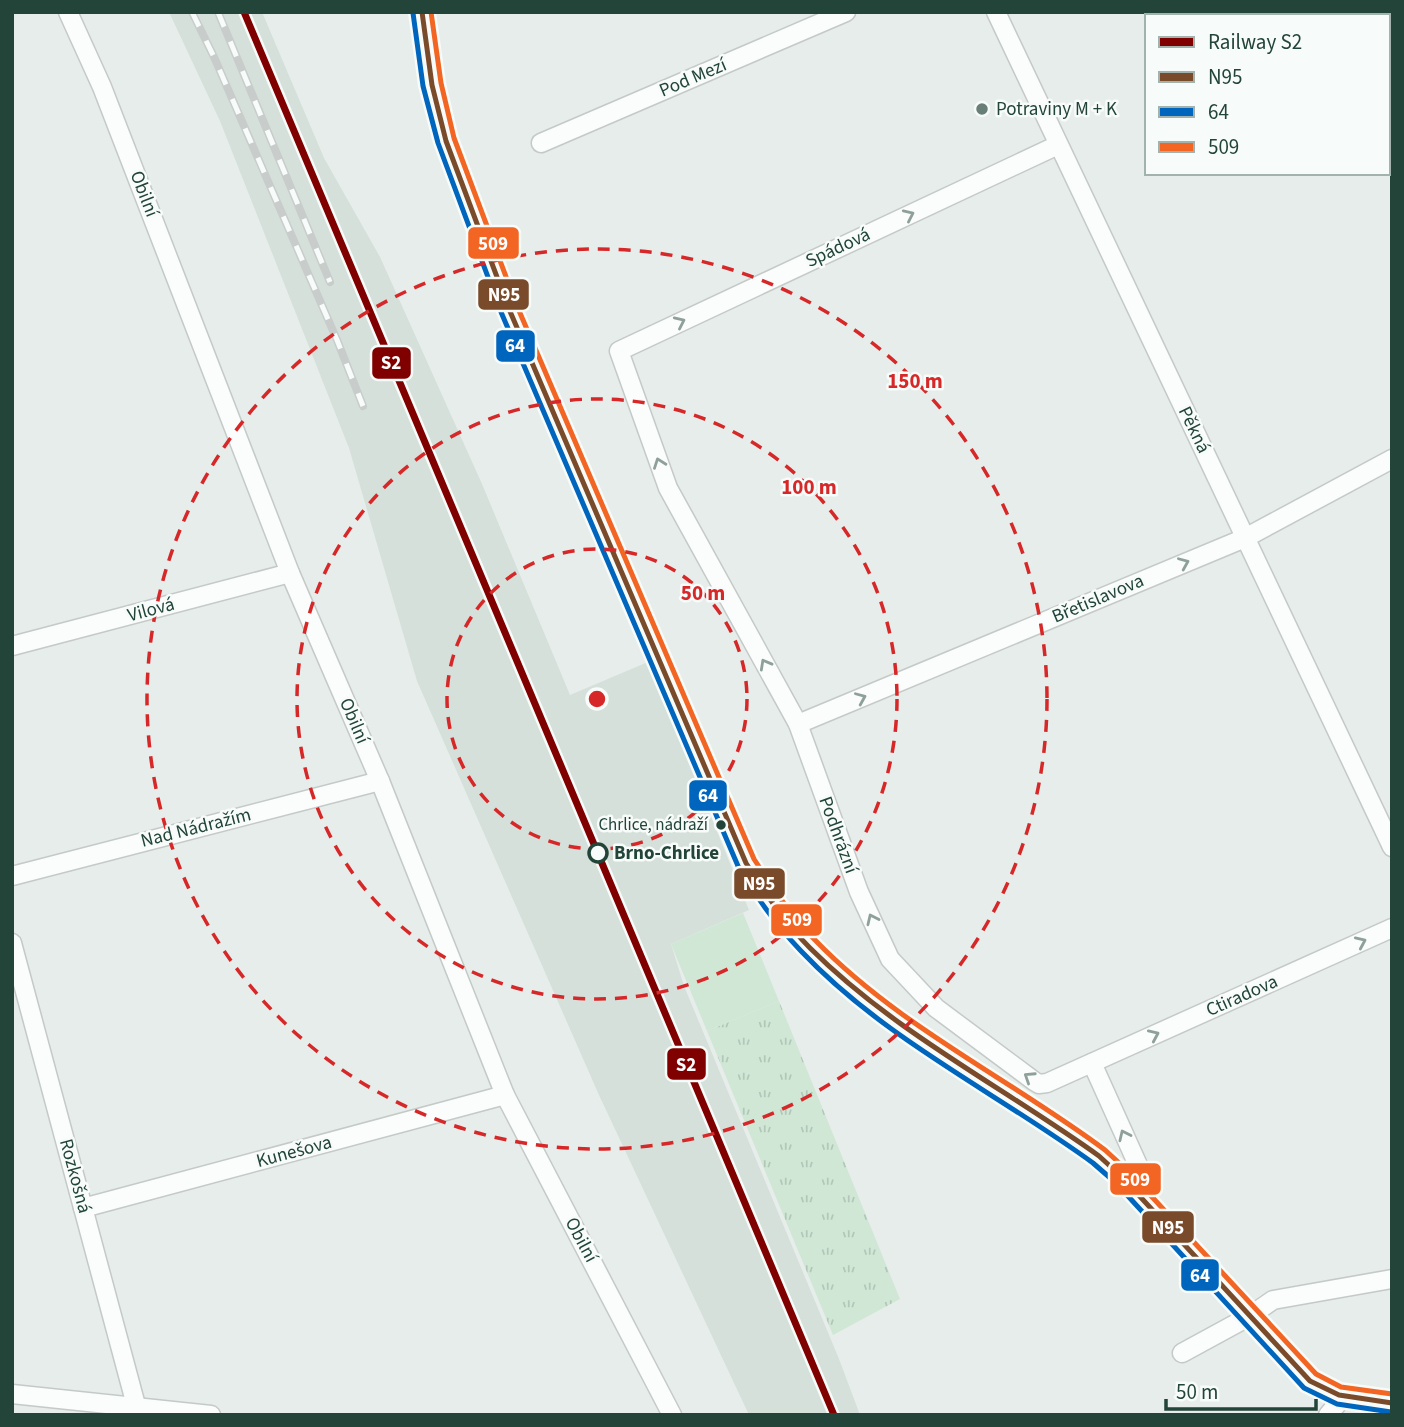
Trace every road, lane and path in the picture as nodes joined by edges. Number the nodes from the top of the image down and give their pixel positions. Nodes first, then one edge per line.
1 (68, 12) edge
2 (422, 12) edge
3 (846, 12) edge
4 (996, 12) edge
5 (541, 143) dead end
6 (1058, 145) junction
7 (619, 351) joint
8 (1392, 459) edge
9 (1245, 538) junction
10 (290, 573) junction
11 (12, 646) edge
12 (798, 724) junction
13 (380, 781) junction
14 (1392, 847) edge
15 (12, 876) edge
16 (1392, 928) edge
17 (12, 943) edge
18 (1092, 1063) junction
19 (505, 1096) junction
20 (1142, 1199) junction
21 (83, 1208) junction
22 (1392, 1279) edge
23 (1250, 1316) junction
24 (1182, 1353) dead end
25 (12, 1394) edge
26 (1344, 1396) junction
27 (1392, 1403) edge
28 (137, 1409) junction
29 (211, 1415) edge
30 (672, 1415) edge
31 (1328, 1415) edge
32 (1348, 1415) edge

1 - 10 street, Obilní
2 - 20 street
3 - 5 street, Pod Mezí
4 - 6 street, Pěkná
7 -> 6 street, Spádová
6 - 9 street, Pěkná
12 -> 7 street, Podhrázní
8 - 9 street, Břetislavova
12 -> 9 street, Břetislavova
9 - 14 street, Pěkná
10 - 11 street, Vilová
10 - 13 street, Obilní
18 -> 12 street, Podhrázní
13 - 15 street, Nad Nádražím
13 - 19 street, Obilní
18 -> 16 street, Ctiradova
17 - 21 street, Rozkošná
20 -> 18 street
19 - 21 street, Kunešova
19 - 30 street, Obilní
20 - 23 street
21 - 28 street, Rozkošná
22 - 23 street
23 - 24 street
23 - 26 street
25 - 28 street
26 - 27 street
26 - 31 street
26 - 32 street
28 - 29 street

